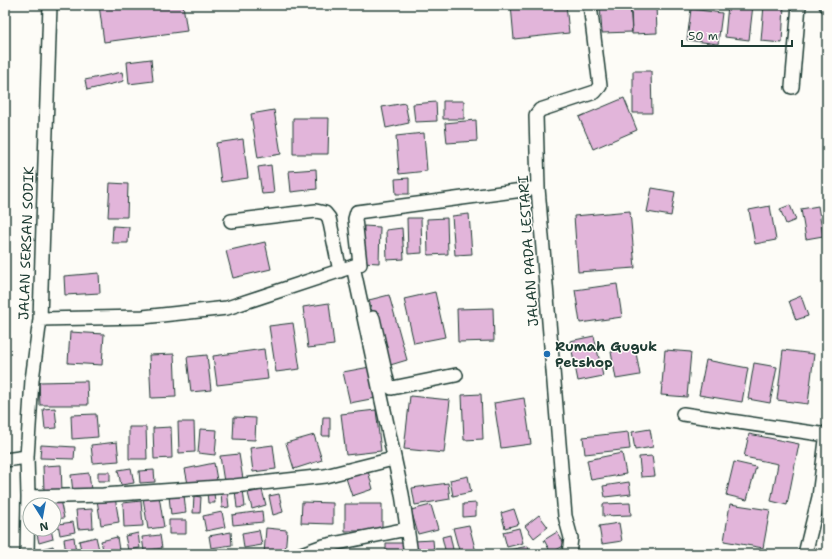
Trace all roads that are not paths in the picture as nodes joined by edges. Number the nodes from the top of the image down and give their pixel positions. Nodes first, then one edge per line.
1 (50, 5) edge
2 (590, 5) edge
3 (799, 5) edge
4 (792, 87) dead end
5 (538, 188) junction
6 (230, 222) dead end
7 (357, 265) junction
8 (340, 271) junction
9 (40, 319) junction
10 (456, 375) dead end
11 (682, 414) dead end
12 (827, 434) edge
13 (27, 457) junction
14 (5, 460) edge
15 (393, 460) junction
16 (28, 496) junction
17 (407, 529) junction
18 (27, 554) edge
19 (301, 554) edge
20 (411, 554) edge
21 (569, 554) edge
22 (805, 554) edge

1 - 9 street, JALAN SERSAN SODIK
2 - 5 street, JALAN PADA LESTARI
3 - 4 street
5 - 7 street
5 - 21 street, JALAN PADA LESTARI
6 - 8 street
7 - 8 street
7 - 10 street
7 - 15 street
8 - 9 street
9 - 13 street, JALAN SERSAN SODIK
11 - 12 street
12 - 22 street
13 - 14 street
13 - 16 street, JALAN SERSAN SODIK
15 - 16 street
15 - 17 street
16 - 18 street, JALAN SERSAN SODIK
17 - 19 street
17 - 20 street

